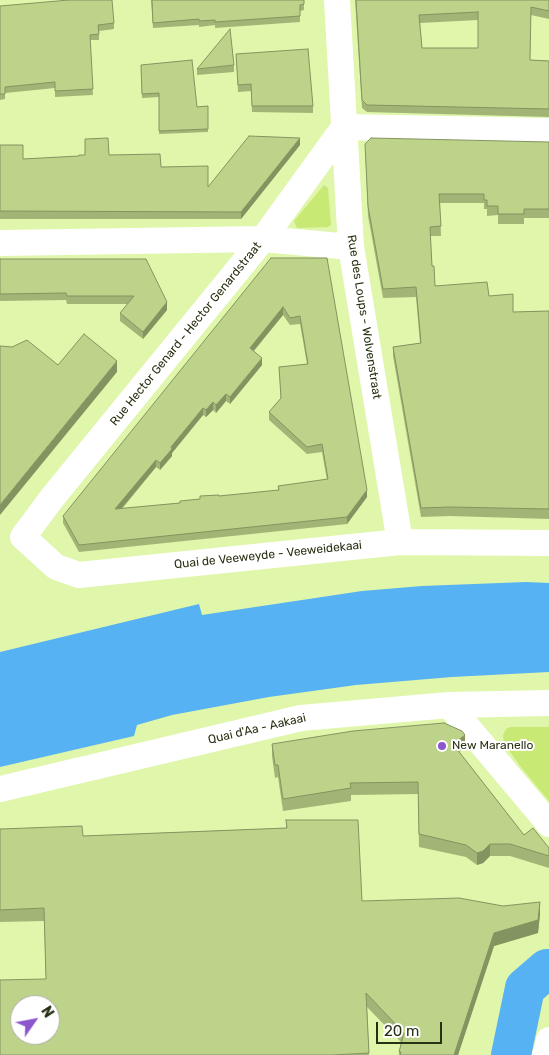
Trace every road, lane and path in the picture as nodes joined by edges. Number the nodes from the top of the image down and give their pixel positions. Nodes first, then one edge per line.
1 (337, 0) edge
2 (344, 127) junction
3 (549, 131) edge
4 (263, 239) junction
5 (0, 243) edge
6 (351, 247) junction
7 (11, 540) edge
8 (400, 542) junction
9 (549, 543) edge
10 (549, 703) edge
11 (449, 705) junction
12 (0, 790) edge
13 (549, 824) edge
14 (549, 1040) edge
15 (545, 1055) edge

1 - 2 street, Rue des Loups - Wolvenstraat
2 - 3 street
2 - 4 street, Rue Hector Genard - Hector Genardstraat
2 - 6 street, Rue des Loups - Wolvenstraat
4 - 5 street
4 - 6 street
4 - 7 street, Rue Hector Genard - Hector Genardstraat
6 - 8 street, Rue des Loups - Wolvenstraat
7 - 8 street, Quai de Veeweyde - Veeweidekaai
8 - 9 street, Quai de Veeweyde - Veeweidekaai
10 - 11 street, Quai d'Aa - Aakaai
11 - 12 street, Quai d'Aa - Aakaai
11 - 13 street
14 - 15 street

